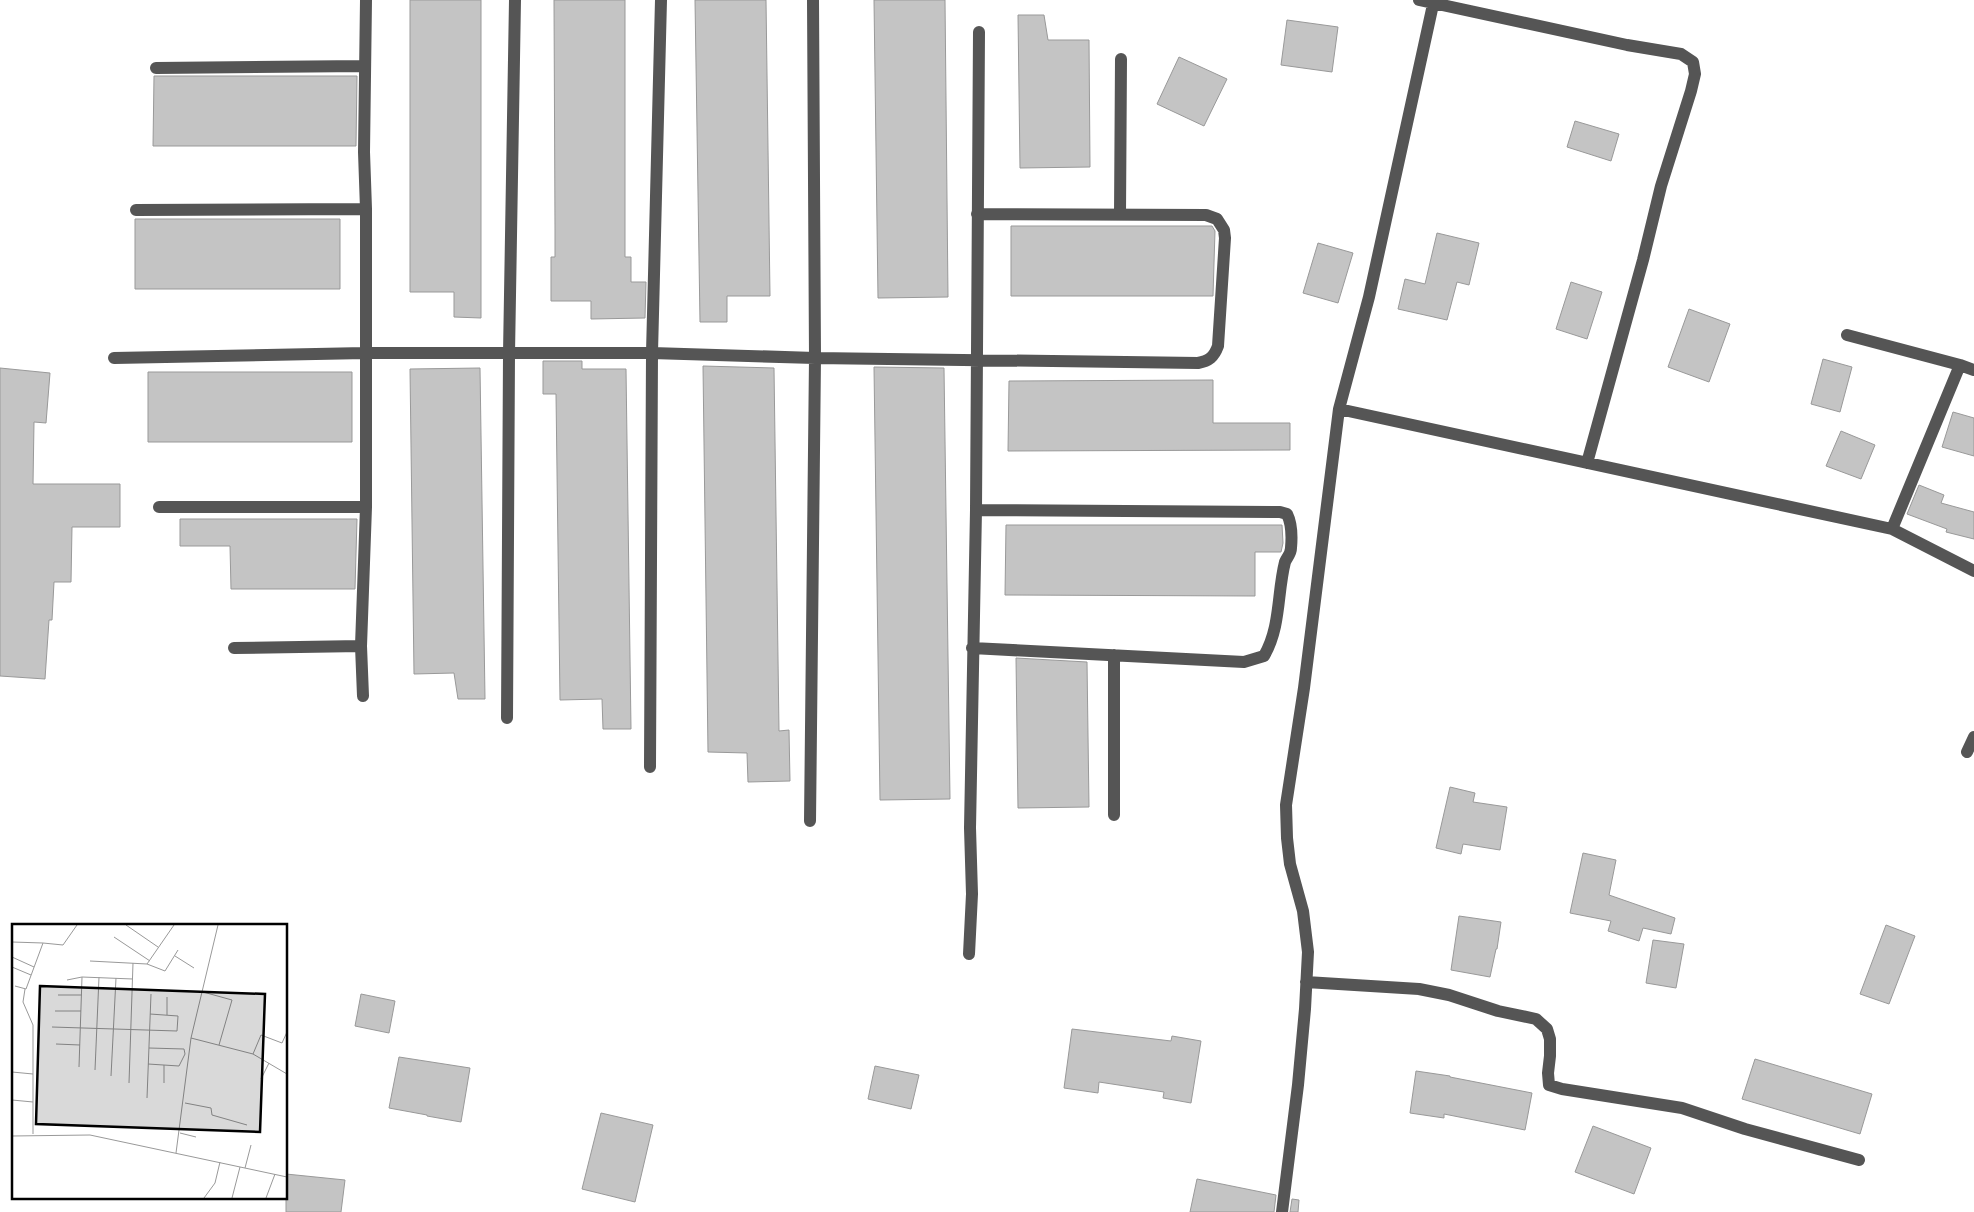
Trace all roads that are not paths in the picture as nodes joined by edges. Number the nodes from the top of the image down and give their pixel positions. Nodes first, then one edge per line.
1 (366, 0) edge
2 (515, 0) edge
3 (661, 0) edge
4 (813, 0) edge
5 (1419, 0) edge
6 (1434, 2) edge
7 (979, 32) dead end
8 (1121, 59) dead end
9 (365, 66) junction
10 (156, 68) dead end
11 (366, 209) junction
12 (136, 210) dead end
13 (976, 214) junction
14 (1120, 214) junction
15 (1847, 335) dead end
16 (365, 353) junction
17 (652, 353) junction
18 (509, 354) junction
19 (114, 358) dead end
20 (815, 358) junction
21 (976, 359) junction
22 (1960, 364) junction
23 (1974, 370) edge
24 (1338, 409) junction
25 (1587, 463) junction
26 (160, 507) dead end
27 (366, 508) junction
28 (976, 510) junction
29 (1892, 529) junction
30 (1974, 571) edge
31 (361, 646) junction
32 (234, 648) dead end
33 (972, 648) junction
34 (1114, 655) junction
35 (363, 696) dead end
36 (507, 718) dead end
37 (1974, 737) edge
38 (1967, 752) dead end
39 (650, 767) dead end
40 (1114, 815) dead end
41 (810, 821) dead end
42 (969, 954) dead end
43 (1306, 982) junction
44 (1859, 1160) dead end
45 (1282, 1212) edge

1 - 9 street
2 - 18 street
3 - 17 street
4 - 20 street
5 - 6 street
6 - 24 street
6 - 25 street
7 - 13 street
8 - 14 street
9 - 10 street
9 - 11 street
11 - 12 street
11 - 16 street
13 - 14 street
13 - 21 street
14 - 21 street
15 - 22 street
16 - 18 street
16 - 19 street
16 - 27 street
17 - 18 street
17 - 20 street
17 - 39 street
18 - 36 street
20 - 21 street
20 - 41 street
21 - 28 street
22 - 23 street
22 - 29 street
24 - 25 street
24 - 43 street
25 - 29 street
26 - 27 street
27 - 31 street
28 - 33 street
28 - 34 street
29 - 30 street
31 - 32 street
31 - 35 street
33 - 34 street
33 - 42 street
34 - 40 street
37 - 38 street
43 - 44 street
43 - 45 street

